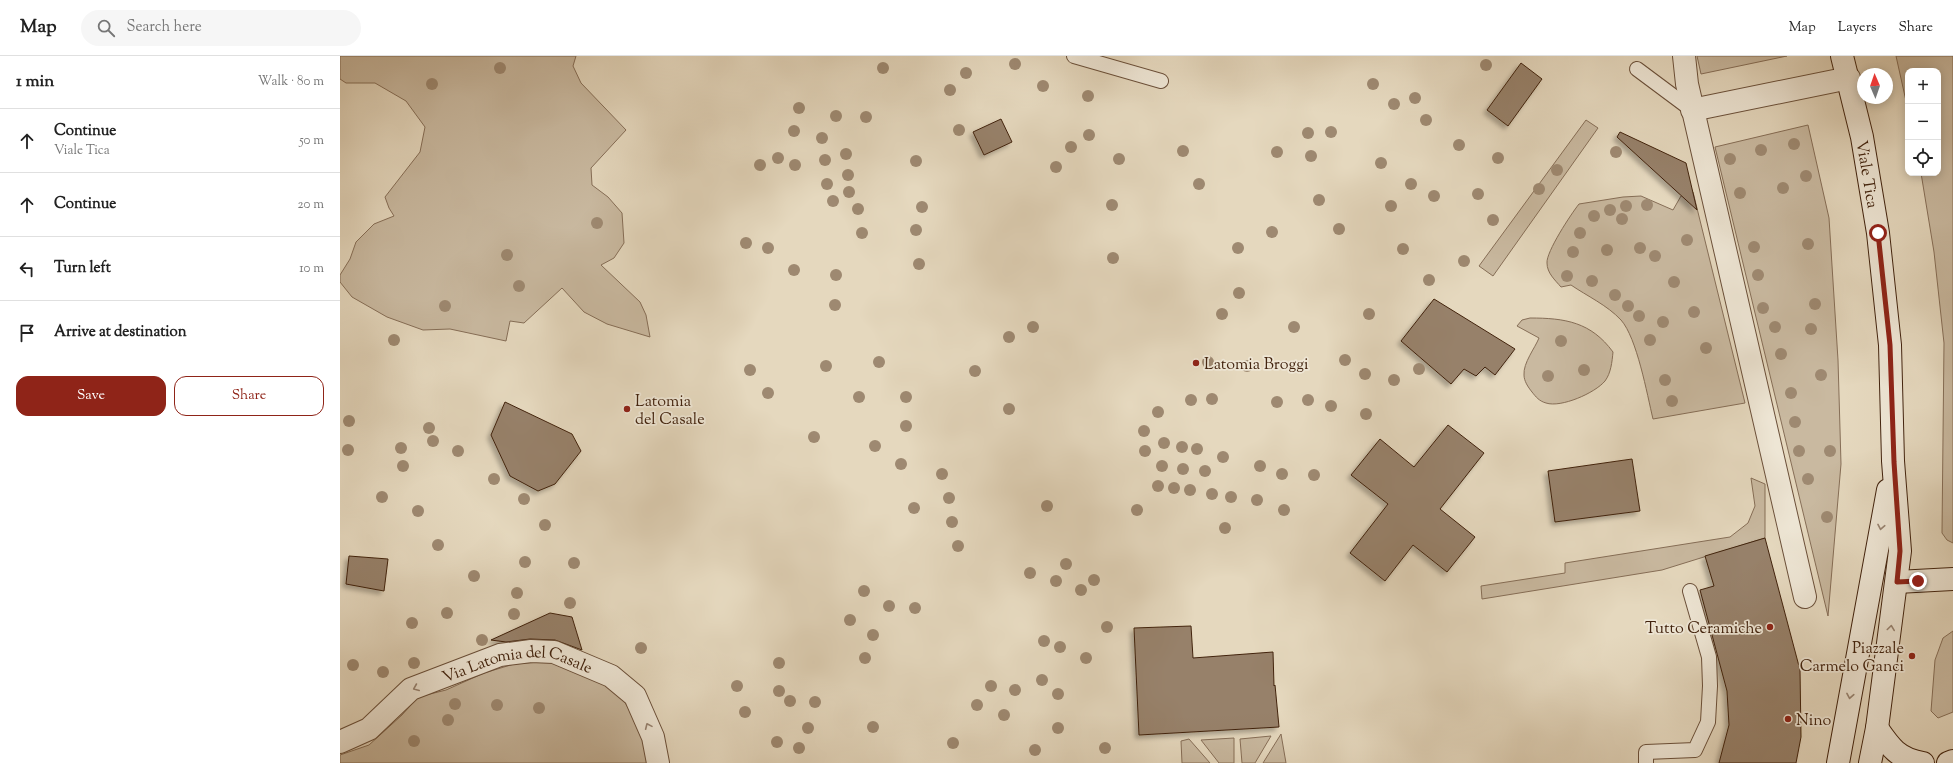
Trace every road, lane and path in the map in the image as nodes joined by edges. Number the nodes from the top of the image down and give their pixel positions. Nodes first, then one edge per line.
1 (1074, 56) edge
2 (1684, 56) edge
3 (1842, 56) edge
4 (1637, 69) dead end
5 (1849, 78) junction
6 (1161, 81) dead end
7 (1692, 110) junction
8 (1894, 462) junction
9 (1953, 579) edge
10 (1897, 582) junction
11 (1690, 591) dead end
12 (1805, 597) dead end
13 (1877, 728) junction
14 (340, 742) edge
15 (1953, 761) edge
16 (658, 763) edge
17 (1646, 763) edge
18 (1838, 763) edge
19 (1870, 763) edge
20 (1923, 763) edge
21 (1948, 763) edge

1 - 6 lane
2 - 7 street
3 - 5 street, Viale Tica
4 - 7 lane
5 - 7 street
5 - 8 street, Viale Tica
7 - 12 street
8 - 10 street
8 -> 18 street
9 - 10 street
13 -> 10 street
11 - 17 lane
13 - 19 street
13 - 20 street
16 -> 14 street, Via Latomia del Casale
15 - 21 street

